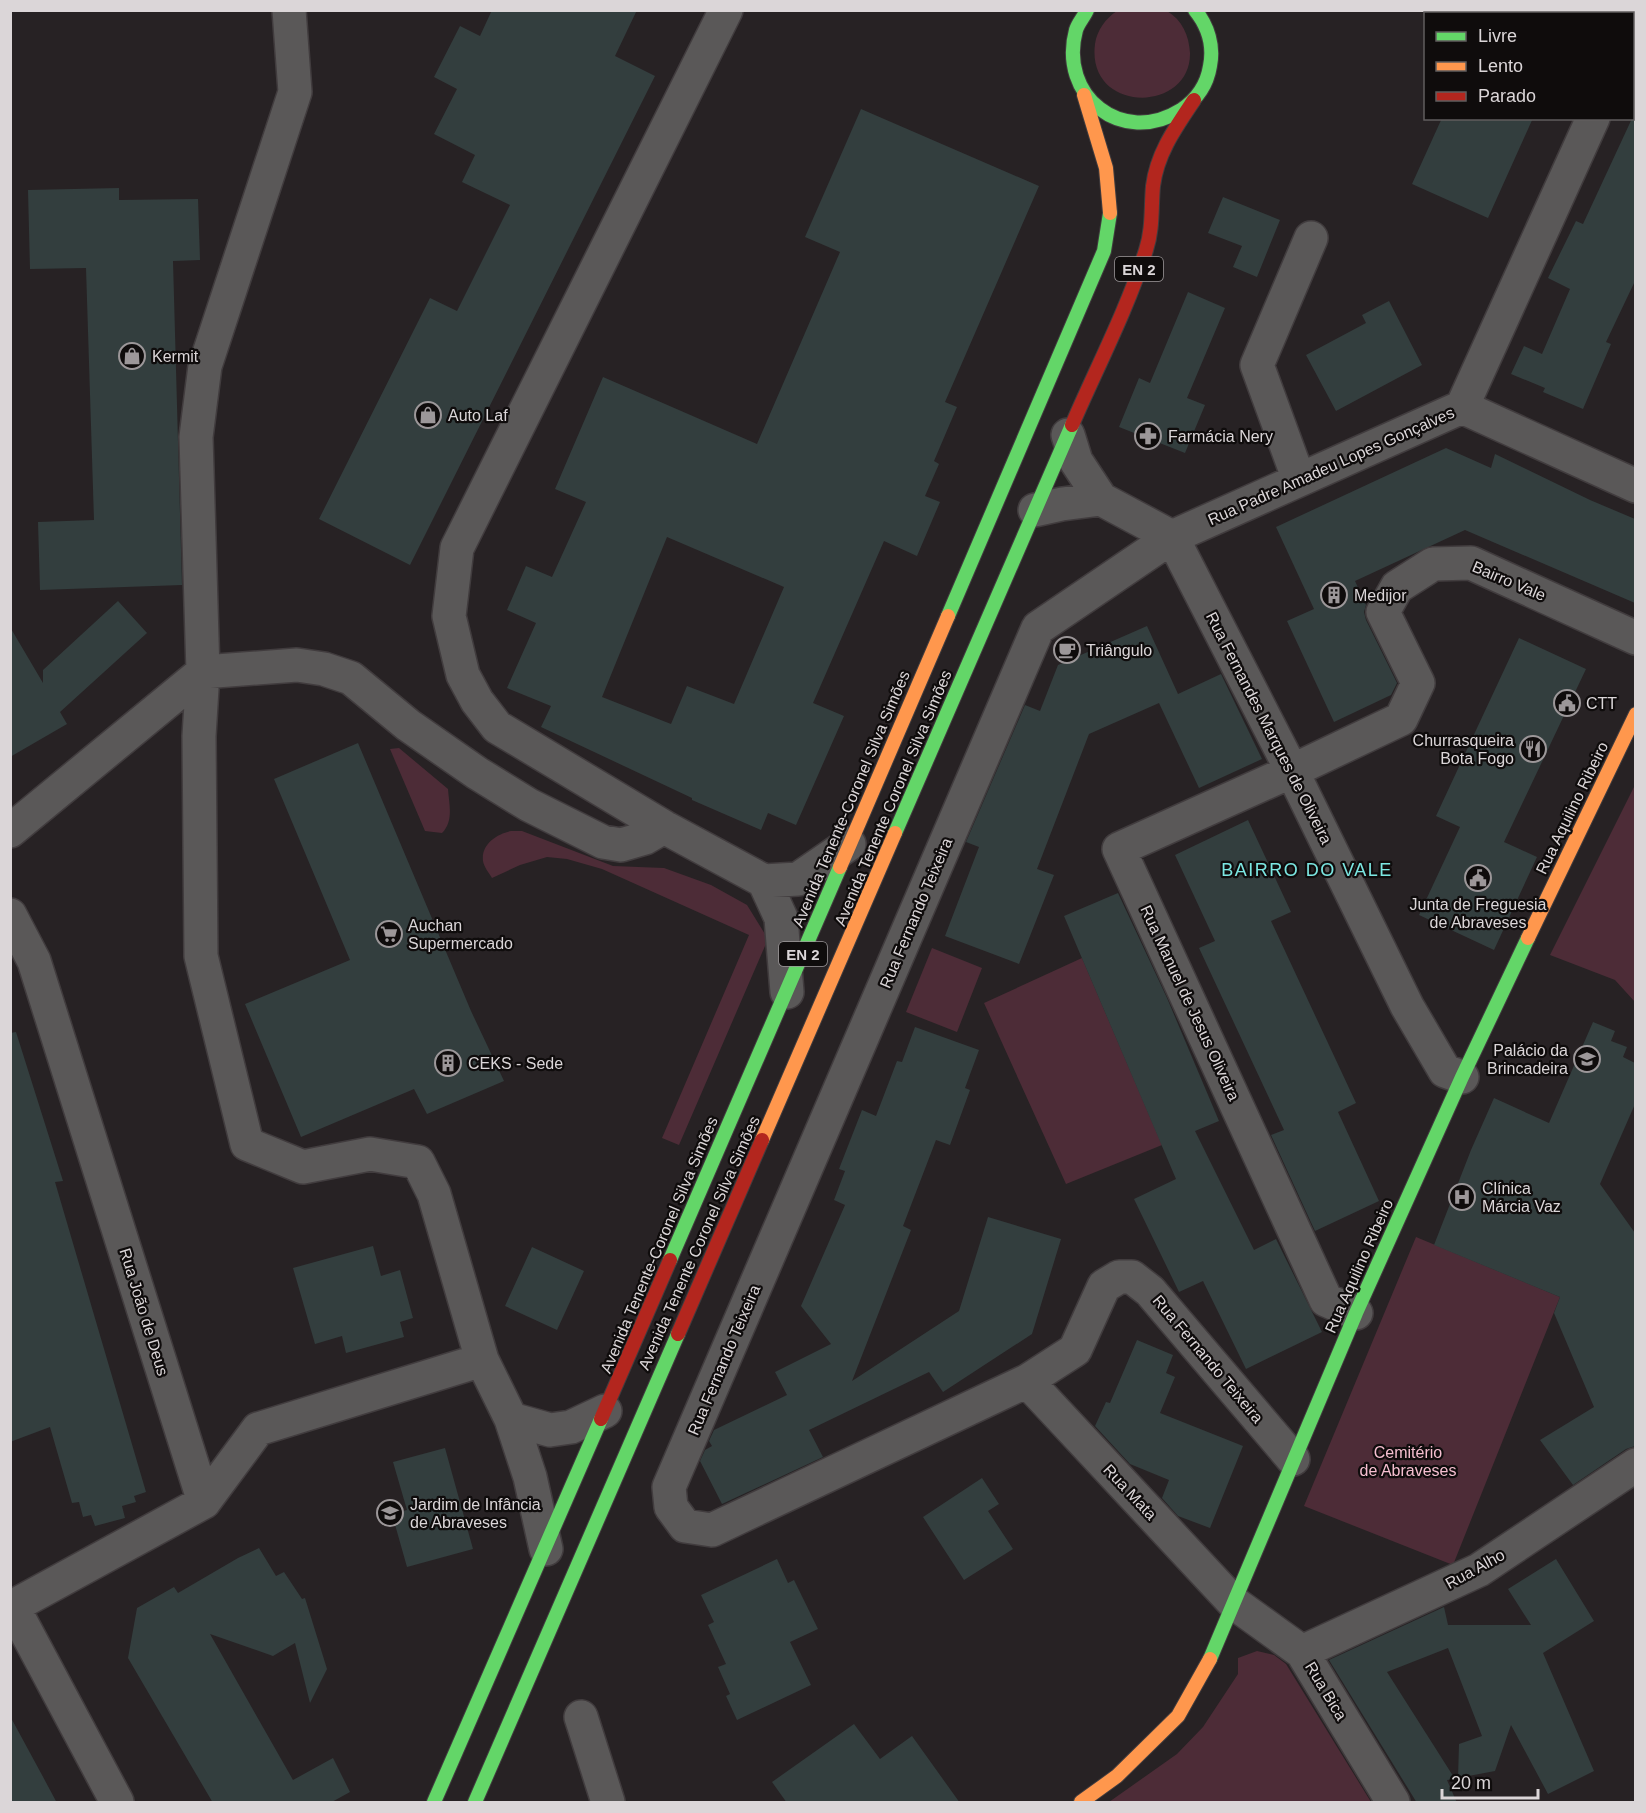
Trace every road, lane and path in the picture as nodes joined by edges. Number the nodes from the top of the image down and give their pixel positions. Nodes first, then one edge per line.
1 (289, 10) edge
2 (726, 10) edge
3 (1195, 10) edge
4 (1079, 17) edge
5 (1218, 30) dead end
6 (1212, 50) junction
7 (1084, 95) junction
8 (1194, 100) junction
9 (1592, 120) edge
10 (1311, 238) dead end
11 (1462, 407) junction
12 (1068, 435) junction
13 (1299, 480) junction
14 (1635, 486) edge
15 (1101, 499) junction
16 (1035, 510) junction
17 (1172, 537) junction
18 (1635, 638) edge
19 (202, 672) junction
20 (1635, 714) edge
21 (1292, 771) junction
22 (664, 827) junction
23 (10, 831) edge
24 (849, 844) junction
25 (764, 881) junction
26 (10, 915) edge
27 (787, 992) junction
28 (1462, 1077) junction
29 (1356, 1313) junction
30 (482, 1360) junction
31 (1027, 1381) junction
32 (605, 1411) junction
33 (511, 1419) junction
34 (1293, 1459) junction
35 (1635, 1465) edge
36 (204, 1502) junction
37 (546, 1549) junction
38 (1234, 1603) junction
39 (12, 1608) edge
40 (1302, 1652) junction
41 (581, 1717) dead end
42 (117, 1803) edge
43 (434, 1803) edge
44 (475, 1803) edge
45 (608, 1803) edge
46 (1081, 1803) edge
47 (1393, 1803) edge

1 - 19 street
2 - 22 street
3 - 6 main road, EN 2
4 - 7 main road, EN 2
5 - 6 main road, EN 2
6 - 8 main road, EN 2
7 - 8 main road, EN 2
7 - 24 main road, Avenida Tenente-Coronel Silva Simões / EN 2
8 - 12 main road, Avenida Tenente Coronel Silva Simões / EN 2
9 - 11 street, Rua Padre Amadeu Lopes Gonçalves
10 - 13 street
11 - 13 street, Rua Padre Amadeu Lopes Gonçalves
11 - 14 street
12 - 15 street
12 - 16 main road, Avenida Tenente Coronel Silva Simões / EN 2
13 - 17 street, Rua Padre Amadeu Lopes Gonçalves
15 - 16 street
15 - 17 street
16 - 44 main road, Avenida Tenente Coronel Silva Simões / EN 2
17 - 21 street, Rua Fernandes Marques de Oliveira
17 - 31 street, Rua Fernando Teixeira
18 - 21 street, Bairro Vale
19 - 22 street
19 - 23 street
19 - 30 street
20 - 28 main road, Rua Aquilino Ribeiro
21 - 28 street, Rua Fernandes Marques de Oliveira
21 - 29 street, Rua Manuel de Jesus Oliveira
22 - 25 street
24 - 25 street
24 - 27 main road, Avenida Tenente-Coronel Silva Simões / EN 2
25 - 27 street
26 - 36 street, Rua João de Deus
27 - 32 main road, Avenida Tenente-Coronel Silva Simões / EN 2
28 - 29 main road, Rua Aquilino Ribeiro
29 - 34 main road, Rua Aquilino Ribeiro
30 - 33 street
30 - 36 street
31 - 34 street, Rua Fernando Teixeira
31 - 38 street, Rua Mata
32 - 33 street
32 - 37 main road, Avenida Tenente-Coronel Silva Simões / EN 2
33 - 37 street
34 - 38 main road, Rua Aquilino Ribeiro
35 - 40 street, Rua Alho
36 - 39 street
37 - 43 main road, Avenida Tenente-Coronel Silva Simões / EN 2
38 - 40 street, Rua Bica
38 - 46 main road, Rua Aquilino Ribeiro
39 - 42 street
40 - 47 street, Rua Bica
41 - 45 street

